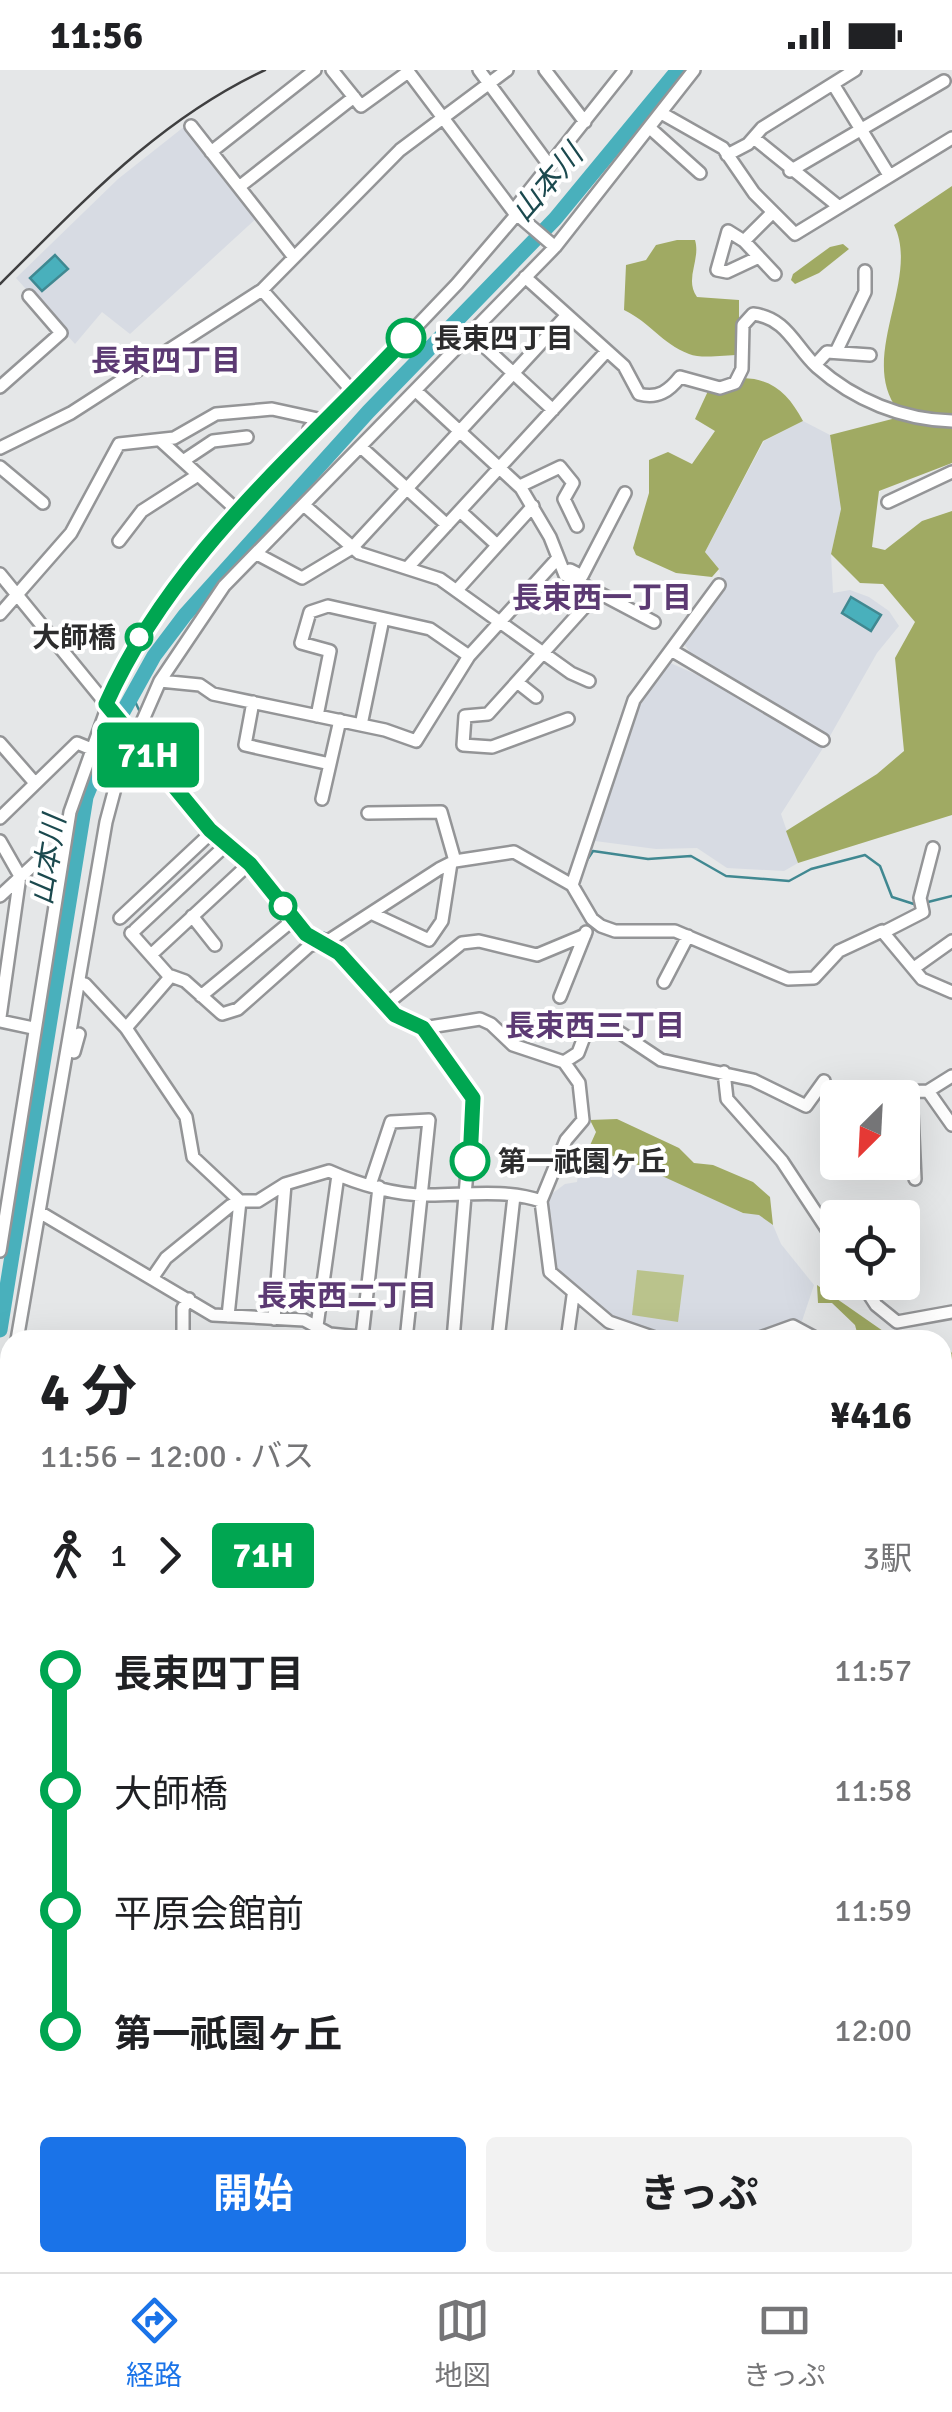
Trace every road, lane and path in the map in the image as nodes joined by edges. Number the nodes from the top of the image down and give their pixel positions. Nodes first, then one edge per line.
1 (315, 70) edge
2 (332, 70) edge
3 (478, 70) edge
4 (507, 70) edge
5 (546, 70) edge
6 (694, 70) edge
7 (855, 70) edge
8 (407, 71) edge
9 (619, 73) edge
10 (944, 81) dead end
11 (489, 83) junction
12 (833, 84) junction
13 (354, 97) junction
14 (663, 114) junction
15 (440, 118) junction
16 (584, 122) junction
17 (191, 126) dead end
18 (651, 129) junction
19 (861, 130) junction
20 (952, 138) edge
21 (755, 139) junction
22 (211, 152) junction
23 (727, 155) junction
24 (549, 165) junction
25 (790, 170) junction
26 (700, 173) dead end
27 (889, 175) junction
28 (239, 187) junction
29 (838, 206) junction
30 (773, 212) junction
31 (516, 214) junction
32 (744, 241) junction
33 (554, 246) junction
34 (293, 256) junction
35 (759, 257) junction
36 (865, 271) dead end
37 (775, 274) dead end
38 (525, 276) junction
39 (262, 290) junction
40 (29, 296) dead end
41 (566, 316) junction
42 (470, 334) junction
43 (836, 352) junction
44 (605, 353) junction
45 (870, 355) dead end
46 (815, 365) junction
47 (513, 374) junction
48 (0, 387) edge
49 (416, 391) junction
50 (354, 392) junction
51 (553, 410) junction
52 (952, 421) edge
53 (460, 432) junction
54 (247, 437) dead end
55 (309, 440) junction
56 (161, 441) junction
57 (0, 448) edge
58 (362, 448) junction
59 (184, 461) junction
60 (0, 467) edge
61 (500, 468) junction
62 (952, 472) edge
63 (198, 475) junction
64 (520, 486) junction
65 (407, 488) junction
66 (625, 493) dead end
67 (888, 502) dead end
68 (43, 503) dead end
69 (305, 506) junction
70 (532, 506) junction
71 (460, 511) junction
72 (239, 512) junction
73 (447, 525) junction
74 (577, 526) dead end
75 (119, 541) dead end
76 (497, 545) junction
77 (352, 548) junction
78 (257, 554) junction
79 (560, 562) junction
80 (409, 566) junction
81 (0, 574) edge
82 (719, 584) dead end
83 (457, 590) junction
84 (17, 592) junction
85 (598, 592) junction
86 (0, 614) edge
87 (383, 619) junction
88 (500, 620) junction
89 (654, 622) dead end
90 (671, 650) junction
91 (542, 654) junction
92 (469, 656) junction
93 (160, 681) junction
94 (589, 681) dead end
95 (517, 682) junction
96 (536, 697) dead end
97 (253, 702) junction
98 (108, 706) junction
99 (318, 716) junction
100 (568, 719) dead end
101 (340, 720) junction
102 (361, 724) junction
103 (132, 735) junction
104 (823, 740) dead end
105 (0, 743) edge
106 (89, 748) junction
107 (330, 764) junction
108 (35, 784) junction
109 (322, 800) dead end
110 (368, 812) dead end
111 (0, 818) edge
112 (212, 832) junction
113 (0, 841) edge
114 (227, 844) junction
115 (933, 848) dead end
116 (61, 860) junction
117 (453, 862) junction
118 (250, 864) junction
119 (20, 876) junction
120 (95, 883) junction
121 (572, 885) junction
122 (0, 896) edge
123 (373, 914) junction
124 (192, 916) junction
125 (120, 918) dead end
126 (592, 919) junction
127 (294, 920) junction
128 (884, 932) junction
129 (585, 935) junction
130 (688, 936) junction
131 (952, 941) edge
132 (320, 942) junction
133 (215, 945) dead end
134 (153, 953) junction
135 (914, 968) junction
136 (170, 977) junction
137 (664, 982) dead end
138 (85, 984) junction
139 (952, 992) edge
140 (201, 996) junction
141 (560, 997) dead end
142 (385, 1005) junction
143 (0, 1019) edge
144 (33, 1028) junction
145 (126, 1028) junction
146 (423, 1028) junction
147 (74, 1034) junction
148 (74, 1052) dead end
149 (564, 1062) junction
150 (724, 1072) junction
151 (952, 1076) edge
152 (820, 1086) edge
153 (928, 1091) junction
154 (920, 1092) edge
155 (952, 1124) edge
156 (338, 1175) junction
157 (285, 1184) junction
158 (374, 1186) junction
159 (5, 1187) edge
160 (468, 1192) junction
161 (424, 1196) junction
162 (514, 1196) junction
163 (240, 1200) junction
164 (541, 1202) junction
165 (42, 1213) junction
166 (820, 1219) edge
167 (2, 1224) edge
168 (0, 1252) edge
169 (153, 1277) junction
170 (573, 1296) junction
171 (189, 1299) junction
172 (873, 1300) edge
173 (952, 1312) edge
174 (228, 1316) junction
175 (274, 1319) junction
176 (318, 1326) junction
177 (19, 1330) edge
178 (183, 1330) edge
179 (324, 1330) edge
180 (363, 1330) edge
181 (407, 1330) edge
182 (454, 1330) edge
183 (499, 1330) edge
184 (568, 1330) edge
185 (632, 1330) edge

1 - 22 street
2 - 13 street
3 - 11 street
4 - 11 street
5 - 16 street
6 - 14 street
7 - 12 street
8 - 13 street
8 - 15 street
9 - 16 street
10 - 19 street
11 - 15 street
11 - 24 street
12 - 19 street
12 - 21 street
13 - 28 street
14 - 18 street
14 - 23 street
15 - 31 street
15 - 34 street
16 - 24 street
17 - 22 street
18 - 26 street
18 - 33 street
19 - 25 street
19 - 27 street
20 - 27 street
21 - 23 street
21 - 25 street
22 - 28 street
23 - 30 street
24 - 31 street
25 - 29 street
27 - 29 street
28 - 34 street
29 - 30 street
30 - 32 street
31 - 33 street
31 - 50 street
32 - 35 street
32 - 35 street
33 - 38 street
34 - 39 street
35 - 37 street
36 - 43 street
38 - 41 street
38 - 42 street
39 - 50 street
39 - 57 street
40 - 48 street
41 - 44 street
41 - 47 street
42 - 47 street
42 - 49 street
43 - 45 street
43 - 46 street
44 - 46 street
44 - 51 street
46 - 52 street
47 - 51 street
47 - 53 street
49 - 53 street
49 - 58 street
50 - 55 street
51 - 61 street
53 - 61 street
53 - 65 street
54 - 59 street
55 - 56 street
55 - 72 street
56 - 59 street
56 - 84 street
58 - 65 street
58 - 69 street
59 - 63 street
60 - 68 street
61 - 64 street
61 - 71 street
62 - 67 street
63 - 72 street
63 - 75 street
64 - 70 street
64 - 74 street
65 - 73 street
65 - 77 street
66 - 79 street
69 - 77 street
69 - 78 street
70 - 76 street
70 - 79 street
71 - 73 street
71 - 76 street
72 - 98 street
73 - 80 street
76 - 83 street
77 - 78 street
77 - 80 street
78 - 93 street
79 - 85 street
79 - 88 street
80 - 83 street
81 - 84 street
82 - 90 street
83 - 88 street
84 - 86 street
84 - 98 street
85 - 89 street
85 - 91 street
87 - 92 street
87 - 99 street
87 - 102 street
88 - 91 street
88 - 92 street
90 - 104 street
90 - 121 street
91 - 94 street
91 - 95 street
92 - 102 street
93 - 97 street
93 - 103 street
95 - 96 street
95 - 100 street
97 - 99 street
97 - 107 street
98 - 103 street
98 - 106 street
99 - 101 street
101 - 102 street
101 - 107 street
103 - 112 street
103 - 120 street
105 - 108 street
106 - 108 street
106 - 116 street
107 - 109 street
108 - 111 street
110 - 117 street
112 - 114 street
112 - 125 street
113 - 119 street
114 - 118 street
114 - 134 street
115 - 128 street
116 - 119 street
116 - 144 street
117 - 121 street
117 - 123 street
117 - 123 street
118 - 124 street
118 - 127 street
119 - 122 street
119 - 143 street
120 - 138 street
120 - 147 street
121 - 126 street
123 - 132 street
124 - 133 street
124 - 134 street
126 - 129 street
126 - 130 street
127 - 132 street
127 - 140 street
128 - 130 street
128 - 135 street
129 - 141 street
129 - 142 street
130 - 137 street
131 - 135 street
132 - 140 street
132 - 142 street
134 - 136 street
135 - 139 street
136 - 140 street
136 - 145 street
138 - 145 street
138 - 147 street
142 - 146 street
143 - 144 street
144 - 159 street
145 - 163 street
146 - 149 street
146 - 160 street
147 - 148 street
147 - 165 street
149 - 150 street
149 - 164 street
150 - 152 street
150 - 166 street
151 - 153 street
153 - 154 street
153 - 155 street
156 - 157 street
156 - 158 street
156 - 176 street
157 - 163 street
157 - 175 street
158 - 161 street
158 - 161 street
158 - 180 street
159 - 167 street
160 - 161 street
160 - 162 street
160 - 182 street
161 - 181 street
162 - 164 street
162 - 183 street
163 - 169 street
163 - 174 street
164 - 170 street
165 - 169 street
165 - 177 street
167 - 168 street
169 - 171 street
170 - 184 street
170 - 185 street
171 - 174 street
171 - 178 street
172 - 173 street
174 - 175 street
175 - 176 street
176 - 179 street

